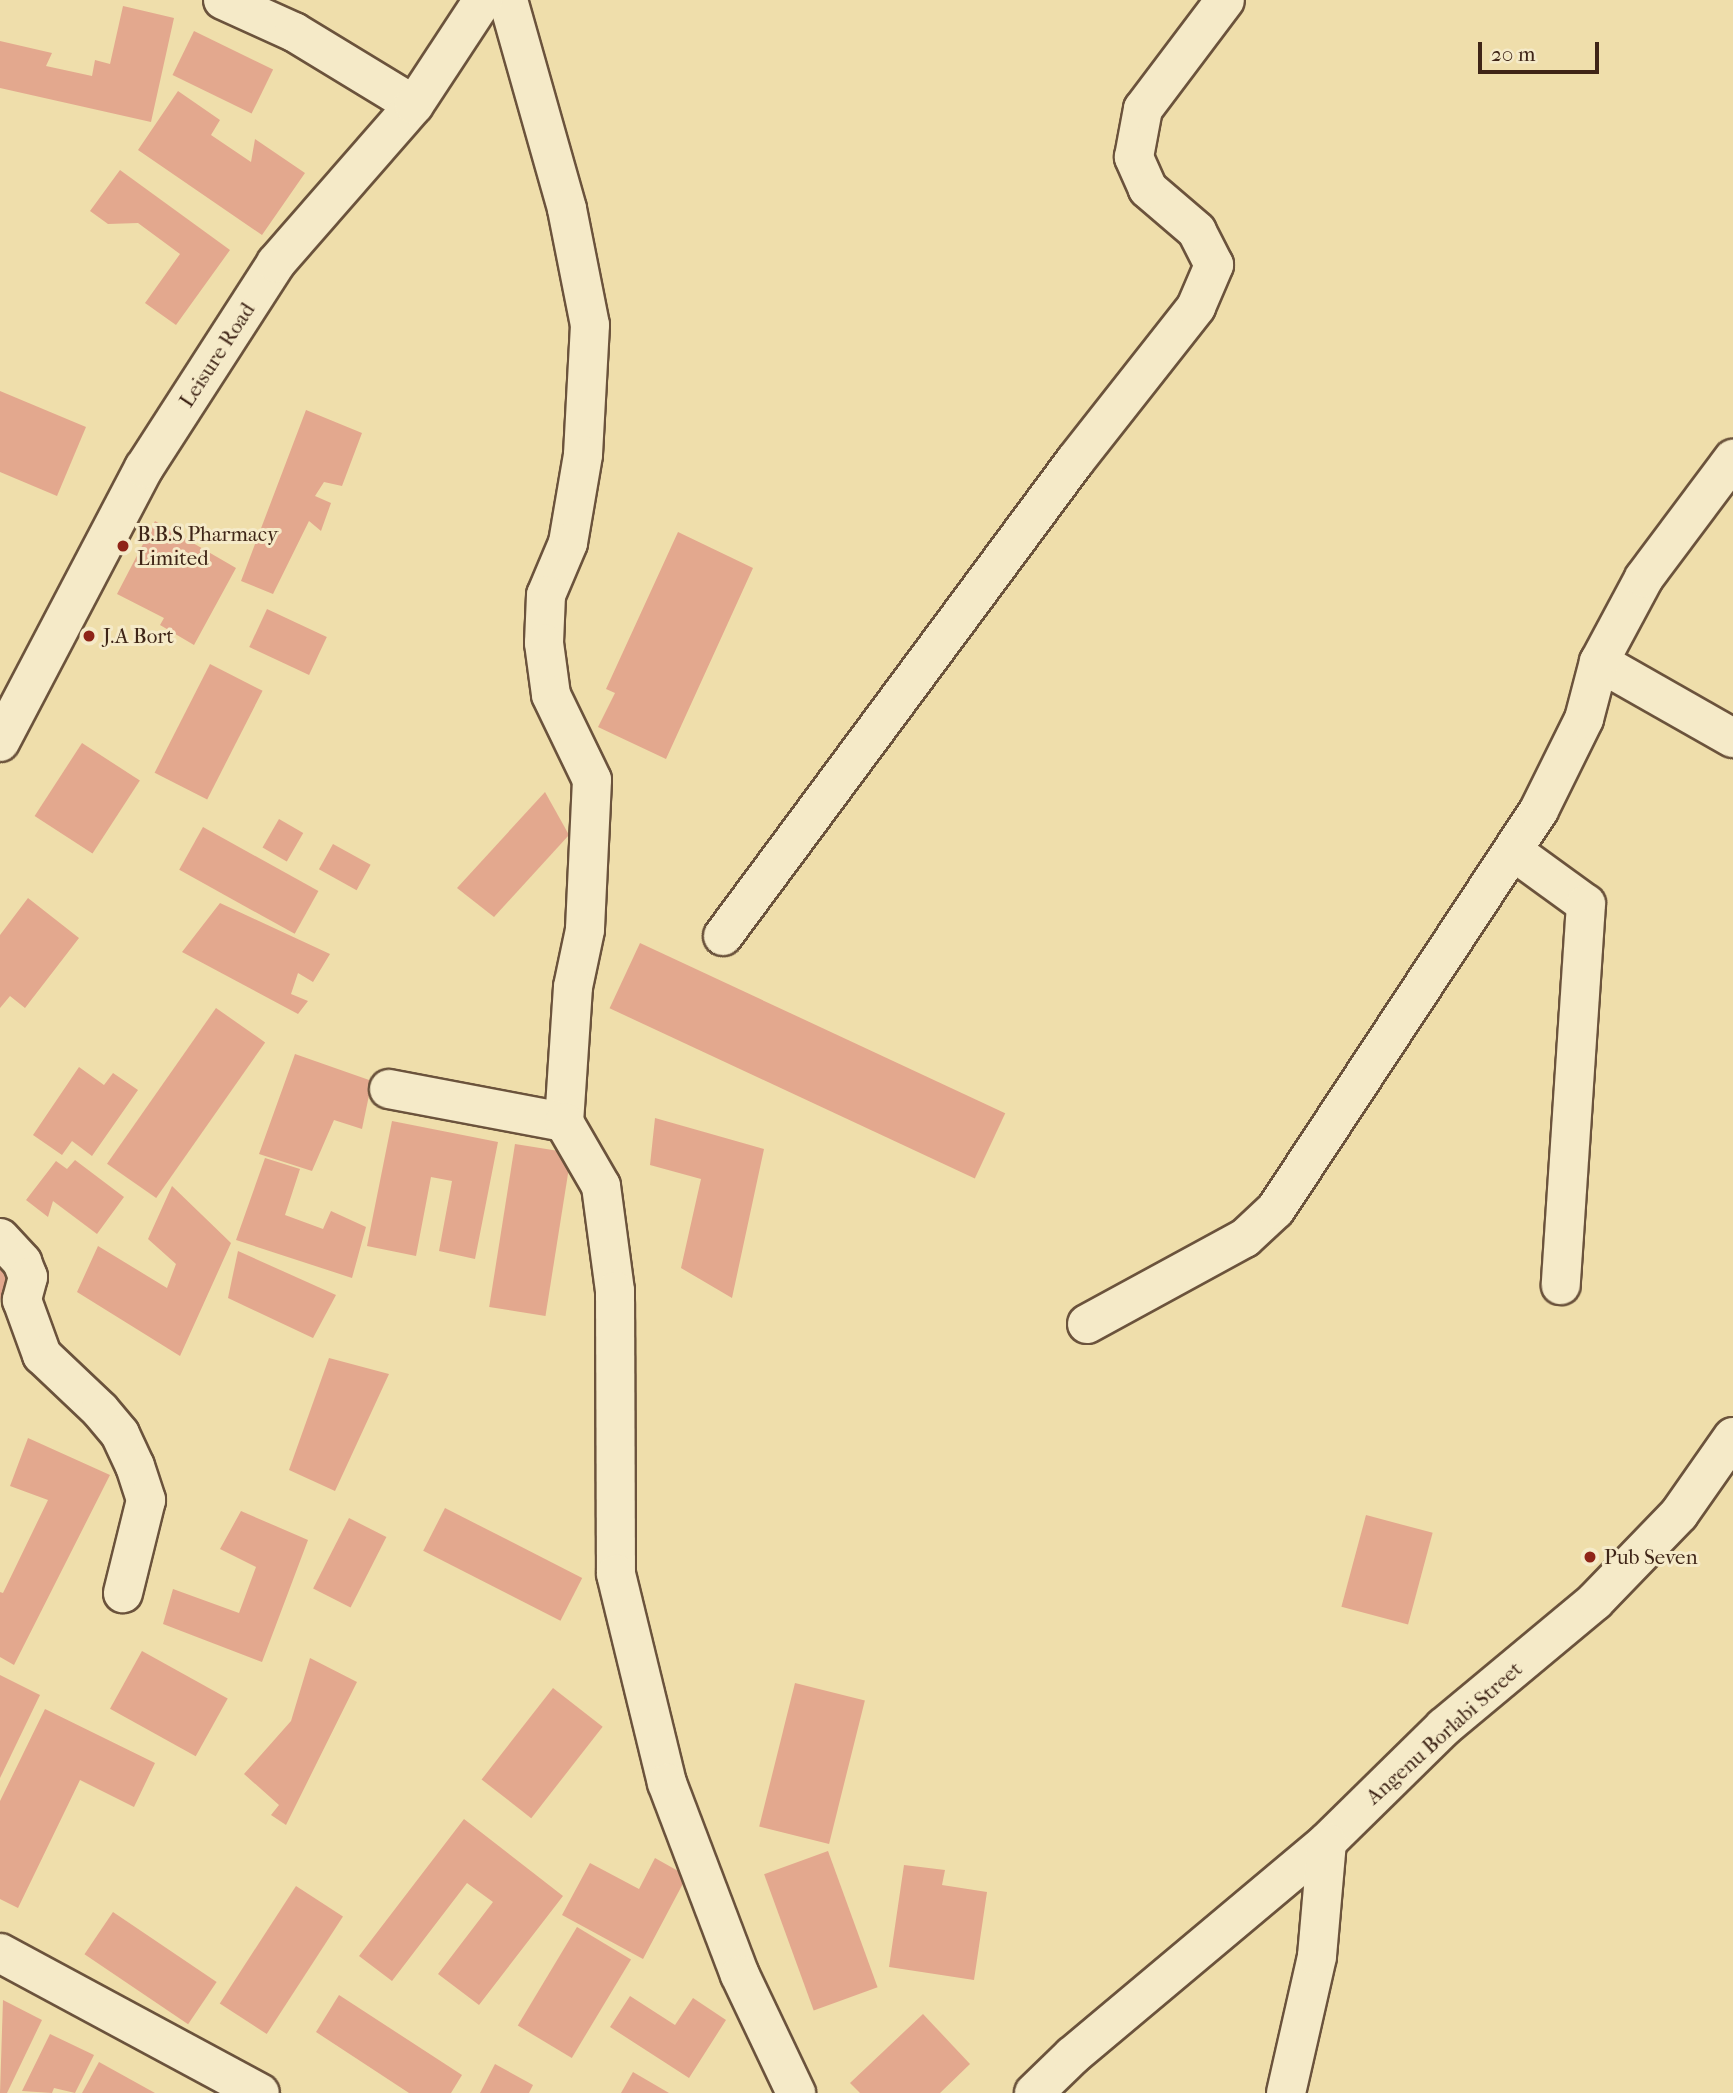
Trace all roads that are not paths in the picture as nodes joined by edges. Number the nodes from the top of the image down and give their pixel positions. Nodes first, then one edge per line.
1 (223, 0) edge
2 (483, 0) edge
3 (508, 0) edge
4 (1225, 0) edge
5 (414, 105) junction
6 (1733, 460) edge
7 (1599, 662) junction
8 (11, 692) edge
9 (1733, 738) edge
10 (0, 741) edge
11 (1513, 852) junction
12 (723, 936) dead end
13 (389, 1089) dead end
14 (564, 1122) junction
15 (0, 1238) edge
16 (1561, 1285) dead end
17 (1087, 1324) dead end
18 (1733, 1437) edge
19 (122, 1592) dead end
20 (1326, 1842) junction
21 (0, 1953) edge
22 (260, 2093) edge
23 (796, 2093) edge
24 (1034, 2093) edge
25 (1286, 2093) edge

1 - 5 street
2 - 5 street, Leisure Road
3 - 14 street
4 - 12 street
5 - 8 street, Leisure Road
6 - 7 street
7 - 9 street
7 - 11 street
8 - 10 street, Leisure Road
11 - 16 street
11 - 17 street
13 - 14 street
14 - 23 street
15 - 19 street
18 - 20 street, Angenu Borlabi Street
20 - 24 street, Angenu Borlabi Street
20 - 25 street
21 - 22 street

